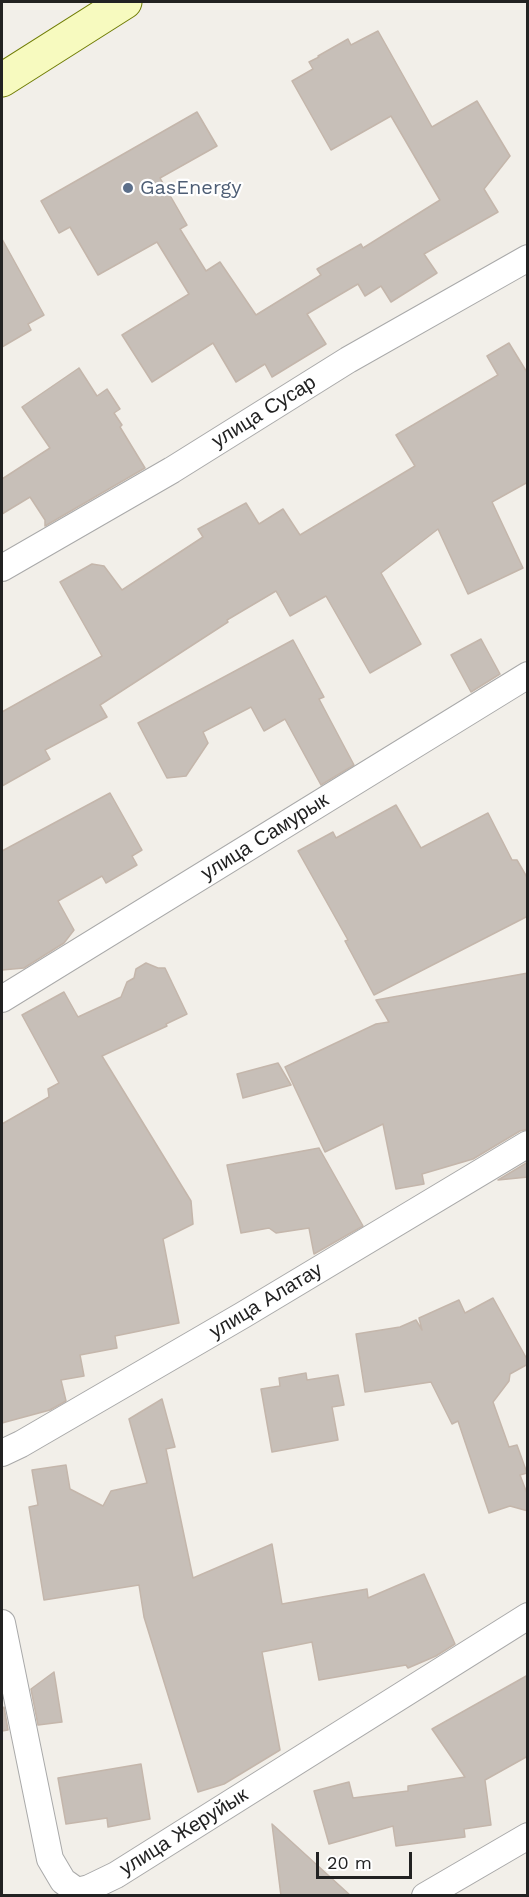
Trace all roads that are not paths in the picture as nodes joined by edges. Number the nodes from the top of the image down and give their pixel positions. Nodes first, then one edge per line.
1 (125, 2) edge
2 (2, 80) edge
3 (528, 258) edge
4 (2, 568) edge
5 (528, 675) edge
6 (2, 999) edge
7 (528, 1144) edge
8 (2, 1453) edge
9 (528, 1616) edge
10 (2, 1623) edge
11 (528, 1836) edge
12 (425, 1896) edge

1 - 2 main road
3 - 4 street, улица Сусар
5 - 6 street, улица Самурык
7 - 8 street, улица Алатау
9 - 10 street, улица Жеруйык
11 - 12 street

